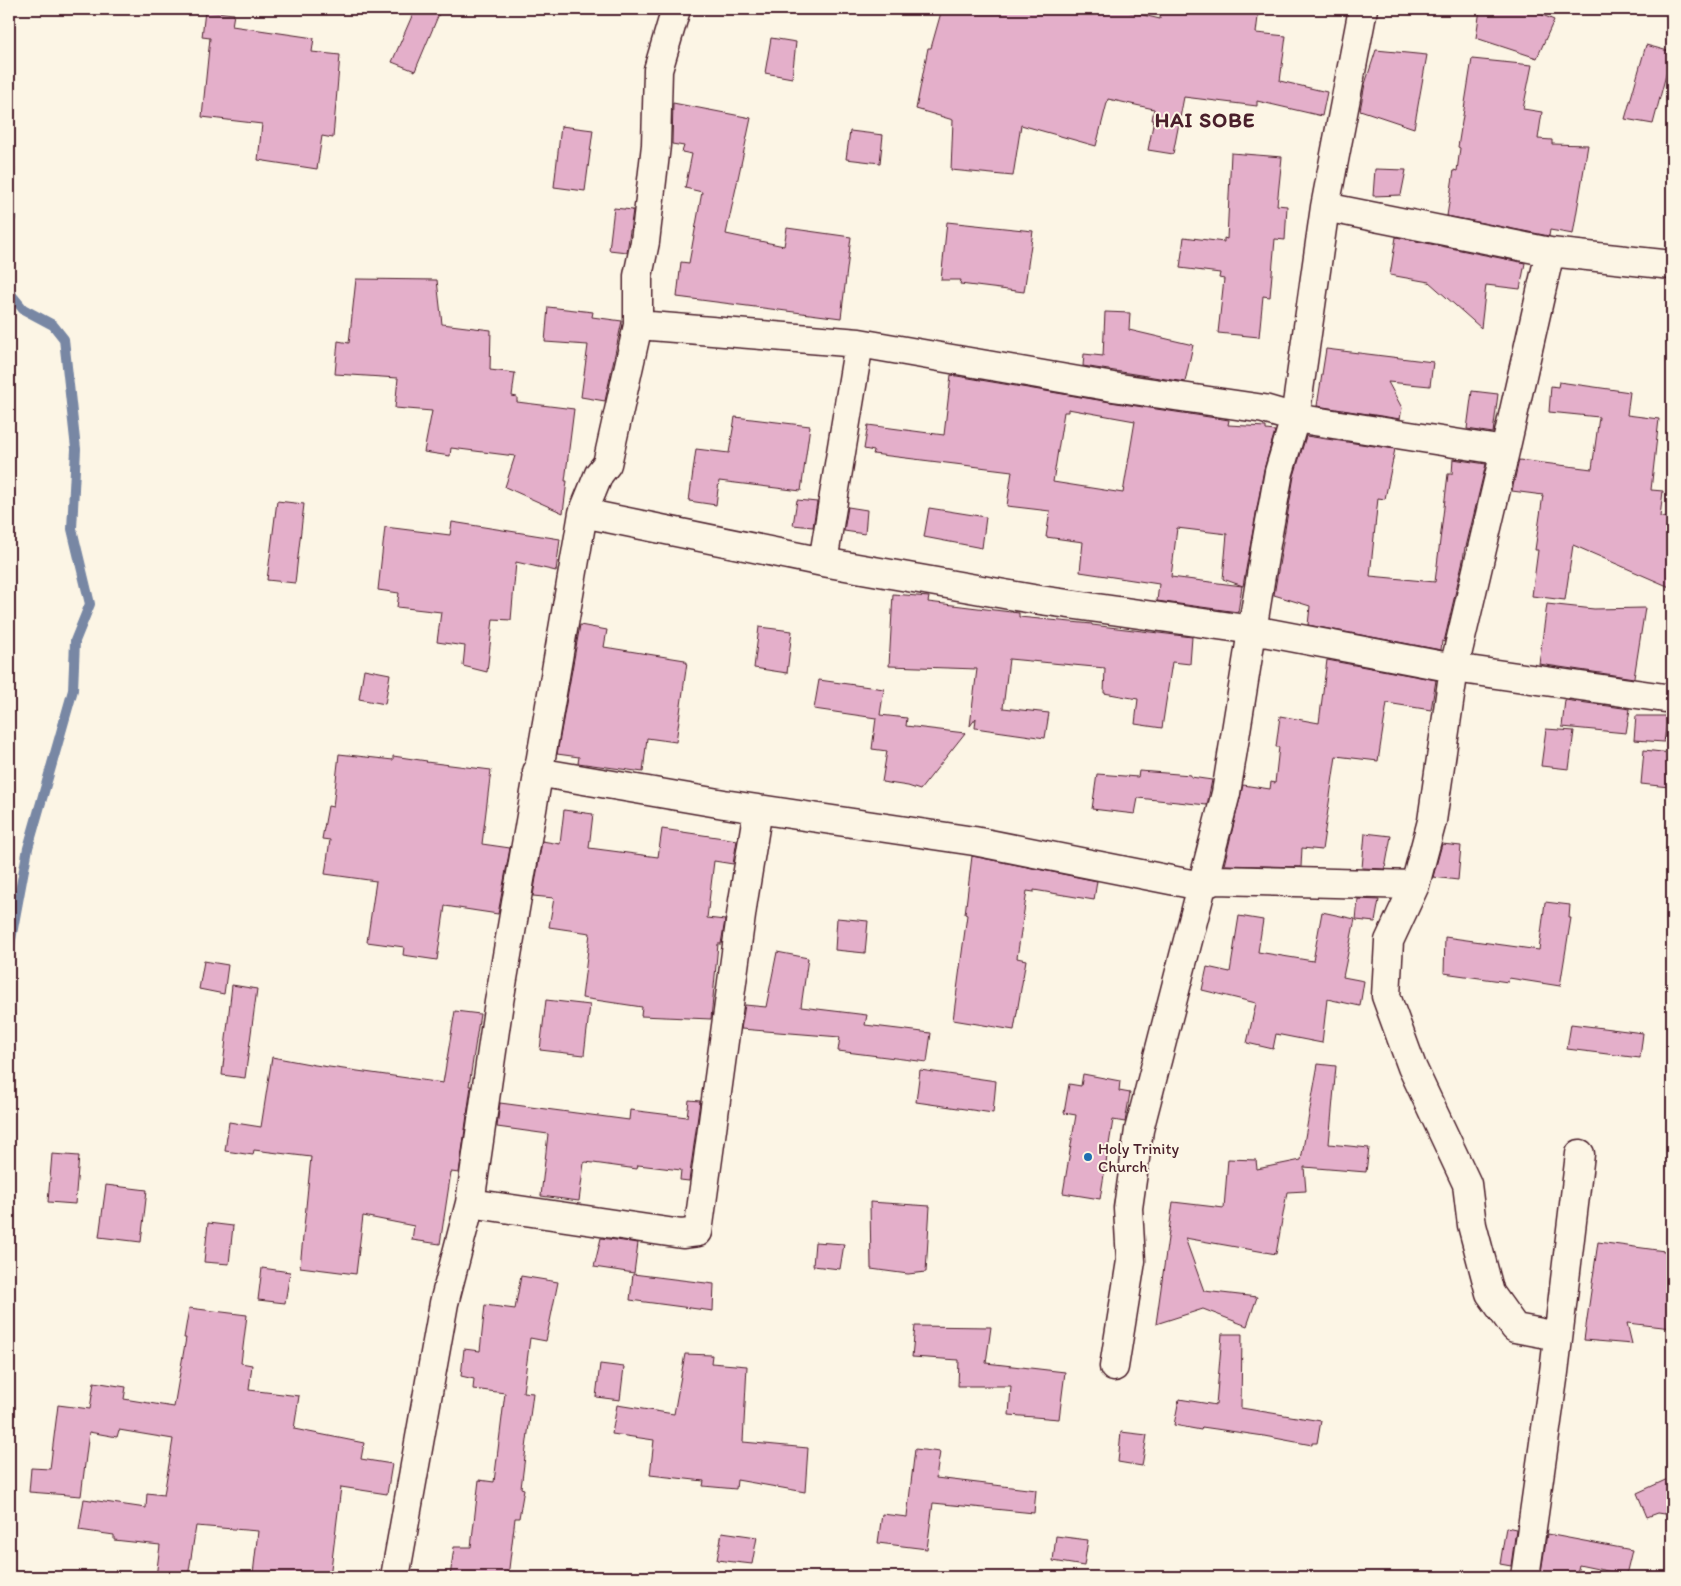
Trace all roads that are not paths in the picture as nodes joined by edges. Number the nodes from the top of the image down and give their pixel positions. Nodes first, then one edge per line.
1 (676, 9) edge
2 (1363, 9) edge
3 (1325, 207) junction
4 (1550, 252) junction
5 (1672, 265) edge
6 (638, 325) junction
7 (859, 343) junction
8 (1295, 418) junction
9 (1505, 451) junction
10 (583, 514) junction
11 (823, 562) junction
12 (1253, 630) junction
13 (1454, 668) junction
14 (1672, 699) edge
15 (537, 772) junction
16 (758, 809) junction
17 (1416, 885) junction
18 (1201, 886) junction
19 (1580, 1154) dead end
20 (470, 1203) junction
21 (1558, 1336) junction
22 (1114, 1367) dead end
23 (395, 1577) edge
24 (1525, 1577) edge

1 - 6 street
2 - 3 street
3 - 4 street
3 - 8 street
4 - 5 street
4 - 9 street
6 - 7 street
6 - 10 street
7 - 8 street
7 - 11 street
8 - 9 street
8 - 12 street
9 - 13 street
10 - 11 street
10 - 15 street
11 - 12 street
12 - 13 street
12 - 18 street
13 - 14 street
13 - 17 street
15 - 16 street
15 - 20 street
16 - 18 street
16 - 20 street
17 - 18 street
17 - 21 street
18 - 22 street
19 - 21 street
20 - 23 street
21 - 24 street

